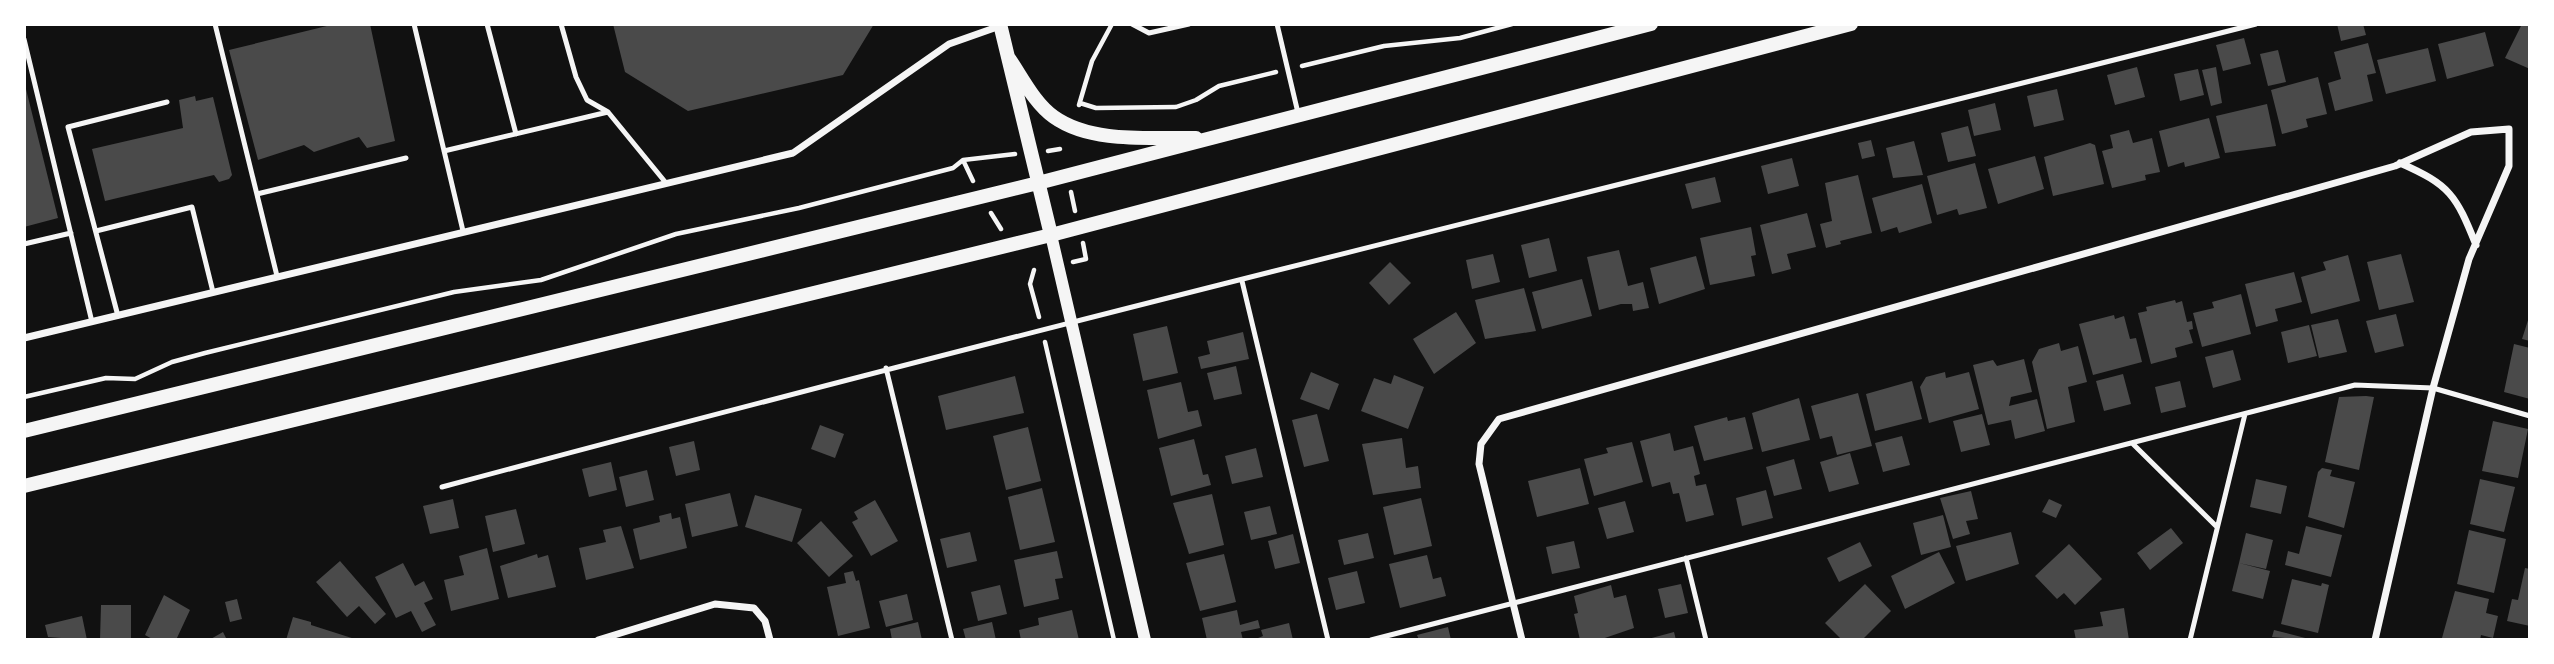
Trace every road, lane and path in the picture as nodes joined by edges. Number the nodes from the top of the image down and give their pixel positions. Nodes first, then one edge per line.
1 (215, 24) edge
2 (414, 24) edge
3 (487, 24) edge
4 (561, 24) edge
5 (1112, 24) edge
6 (1132, 24) edge
7 (1189, 24) edge
8 (1277, 24) edge
9 (1651, 24) edge
10 (1851, 24) edge
11 (2256, 24) edge
12 (1000, 25) edge
13 (1831, 27) edge
14 (24, 39) edge
15 (1009, 57) junction
16 (167, 102) dead end
17 (1080, 103) dead end
18 (608, 112) junction
19 (1299, 117) junction
20 (516, 134) junction
21 (1215, 138) junction
22 (444, 151) junction
23 (406, 158) dead end
24 (2400, 163) junction
25 (666, 183) junction
26 (1038, 183) junction
27 (257, 194) junction
28 (980, 197) junction
29 (96, 231) junction
30 (463, 231) junction
31 (71, 233) junction
32 (1051, 235) junction
33 (24, 244) edge
34 (1011, 245) junction
35 (2476, 245) junction
36 (277, 276) junction
37 (1242, 281) junction
38 (213, 292) junction
39 (118, 316) junction
40 (92, 322) junction
41 (1071, 323) junction
42 (1042, 330) junction
43 (24, 338) edge
44 (886, 368) junction
45 (2433, 388) junction
46 (24, 397) edge
47 (2245, 414) junction
48 (2529, 416) edge
49 (24, 431) edge
50 (2132, 443) junction
51 (24, 486) edge
52 (442, 487) dead end
53 (2217, 527) junction
54 (1685, 558) junction
55 (1513, 603) junction
56 (598, 639) edge
57 (770, 639) edge
58 (952, 639) edge
59 (1114, 639) edge
60 (1145, 639) edge
61 (1328, 639) edge
62 (1371, 639) edge
63 (1522, 639) edge
64 (1706, 639) edge
65 (2190, 639) edge
66 (2375, 639) edge

1 - 27 lane
2 - 22 lane
3 - 20 lane
4 - 18 lane
5 - 17 path
6 - 7 lane
8 - 19 lane
9 - 19 main road
10 - 13 main road
11 - 37 lane
12 - 15 main road
12 - 25 street
13 - 32 main road
14 - 31 lane
15 - 21 main road
15 - 26 main road
16 - 29 lane
18 - 20 lane
18 - 25 lane
19 - 21 main road
20 - 22 lane
21 - 26 main road
22 - 30 lane
23 - 27 lane
24 - 35 street
24 - 35 street
24 - 55 street
25 - 30 street
26 - 28 main road
26 - 32 main road
27 - 36 lane
28 - 34 path
28 - 46 path
28 - 49 main road
29 - 38 lane
29 - 39 lane
30 - 36 street
31 - 33 lane
31 - 40 lane
32 - 34 main road
32 - 41 street
34 - 42 path
34 - 51 main road
35 - 45 street
36 - 38 street
37 - 41 lane
37 - 61 lane
38 - 39 street
39 - 40 street
40 - 43 street
41 - 42 lane
41 - 60 street
42 - 44 lane
42 - 59 path
44 - 52 lane
44 - 58 lane
45 - 47 lane
45 - 48 lane
45 - 66 street
47 - 50 lane
47 - 53 lane
50 - 53 lane
50 - 54 lane
53 - 65 lane
54 - 55 lane
54 - 64 lane
55 - 62 lane
55 - 63 street
56 - 57 street

